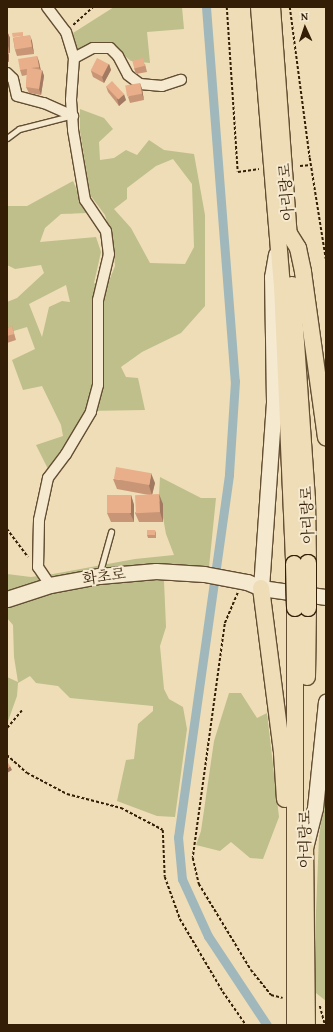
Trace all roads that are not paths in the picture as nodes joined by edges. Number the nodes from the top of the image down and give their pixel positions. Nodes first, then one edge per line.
1 (47, 7) edge
2 (259, 7) edge
3 (272, 7) edge
4 (74, 58) junction
5 (7, 73) edge
6 (181, 80) dead end
7 (73, 116) junction
8 (7, 138) edge
9 (283, 235) junction
10 (326, 437) edge
11 (111, 532) dead end
12 (99, 576) junction
13 (248, 583) junction
14 (50, 585) junction
15 (326, 597) edge
16 (7, 599) edge
17 (326, 702) edge
18 (299, 846) junction
19 (295, 1025) edge
20 (307, 1025) edge

1 - 4 street
2 - 9 main road, 아리랑로
3 - 9 main road, 아리랑로
4 - 6 street
4 - 7 street
5 - 7 street
7 - 8 lane
7 - 14 street
9 - 10 main road
9 - 13 street
9 - 18 main road, 아리랑로, bridge
11 - 12 lane
12 - 13 street, 화초로
12 - 14 street, 화초로
13 - 15 street
13 - 18 main road
14 - 16 street, 화초로
17 - 18 street
18 - 19 main road, 아리랑로
18 - 20 main road, 아리랑로

